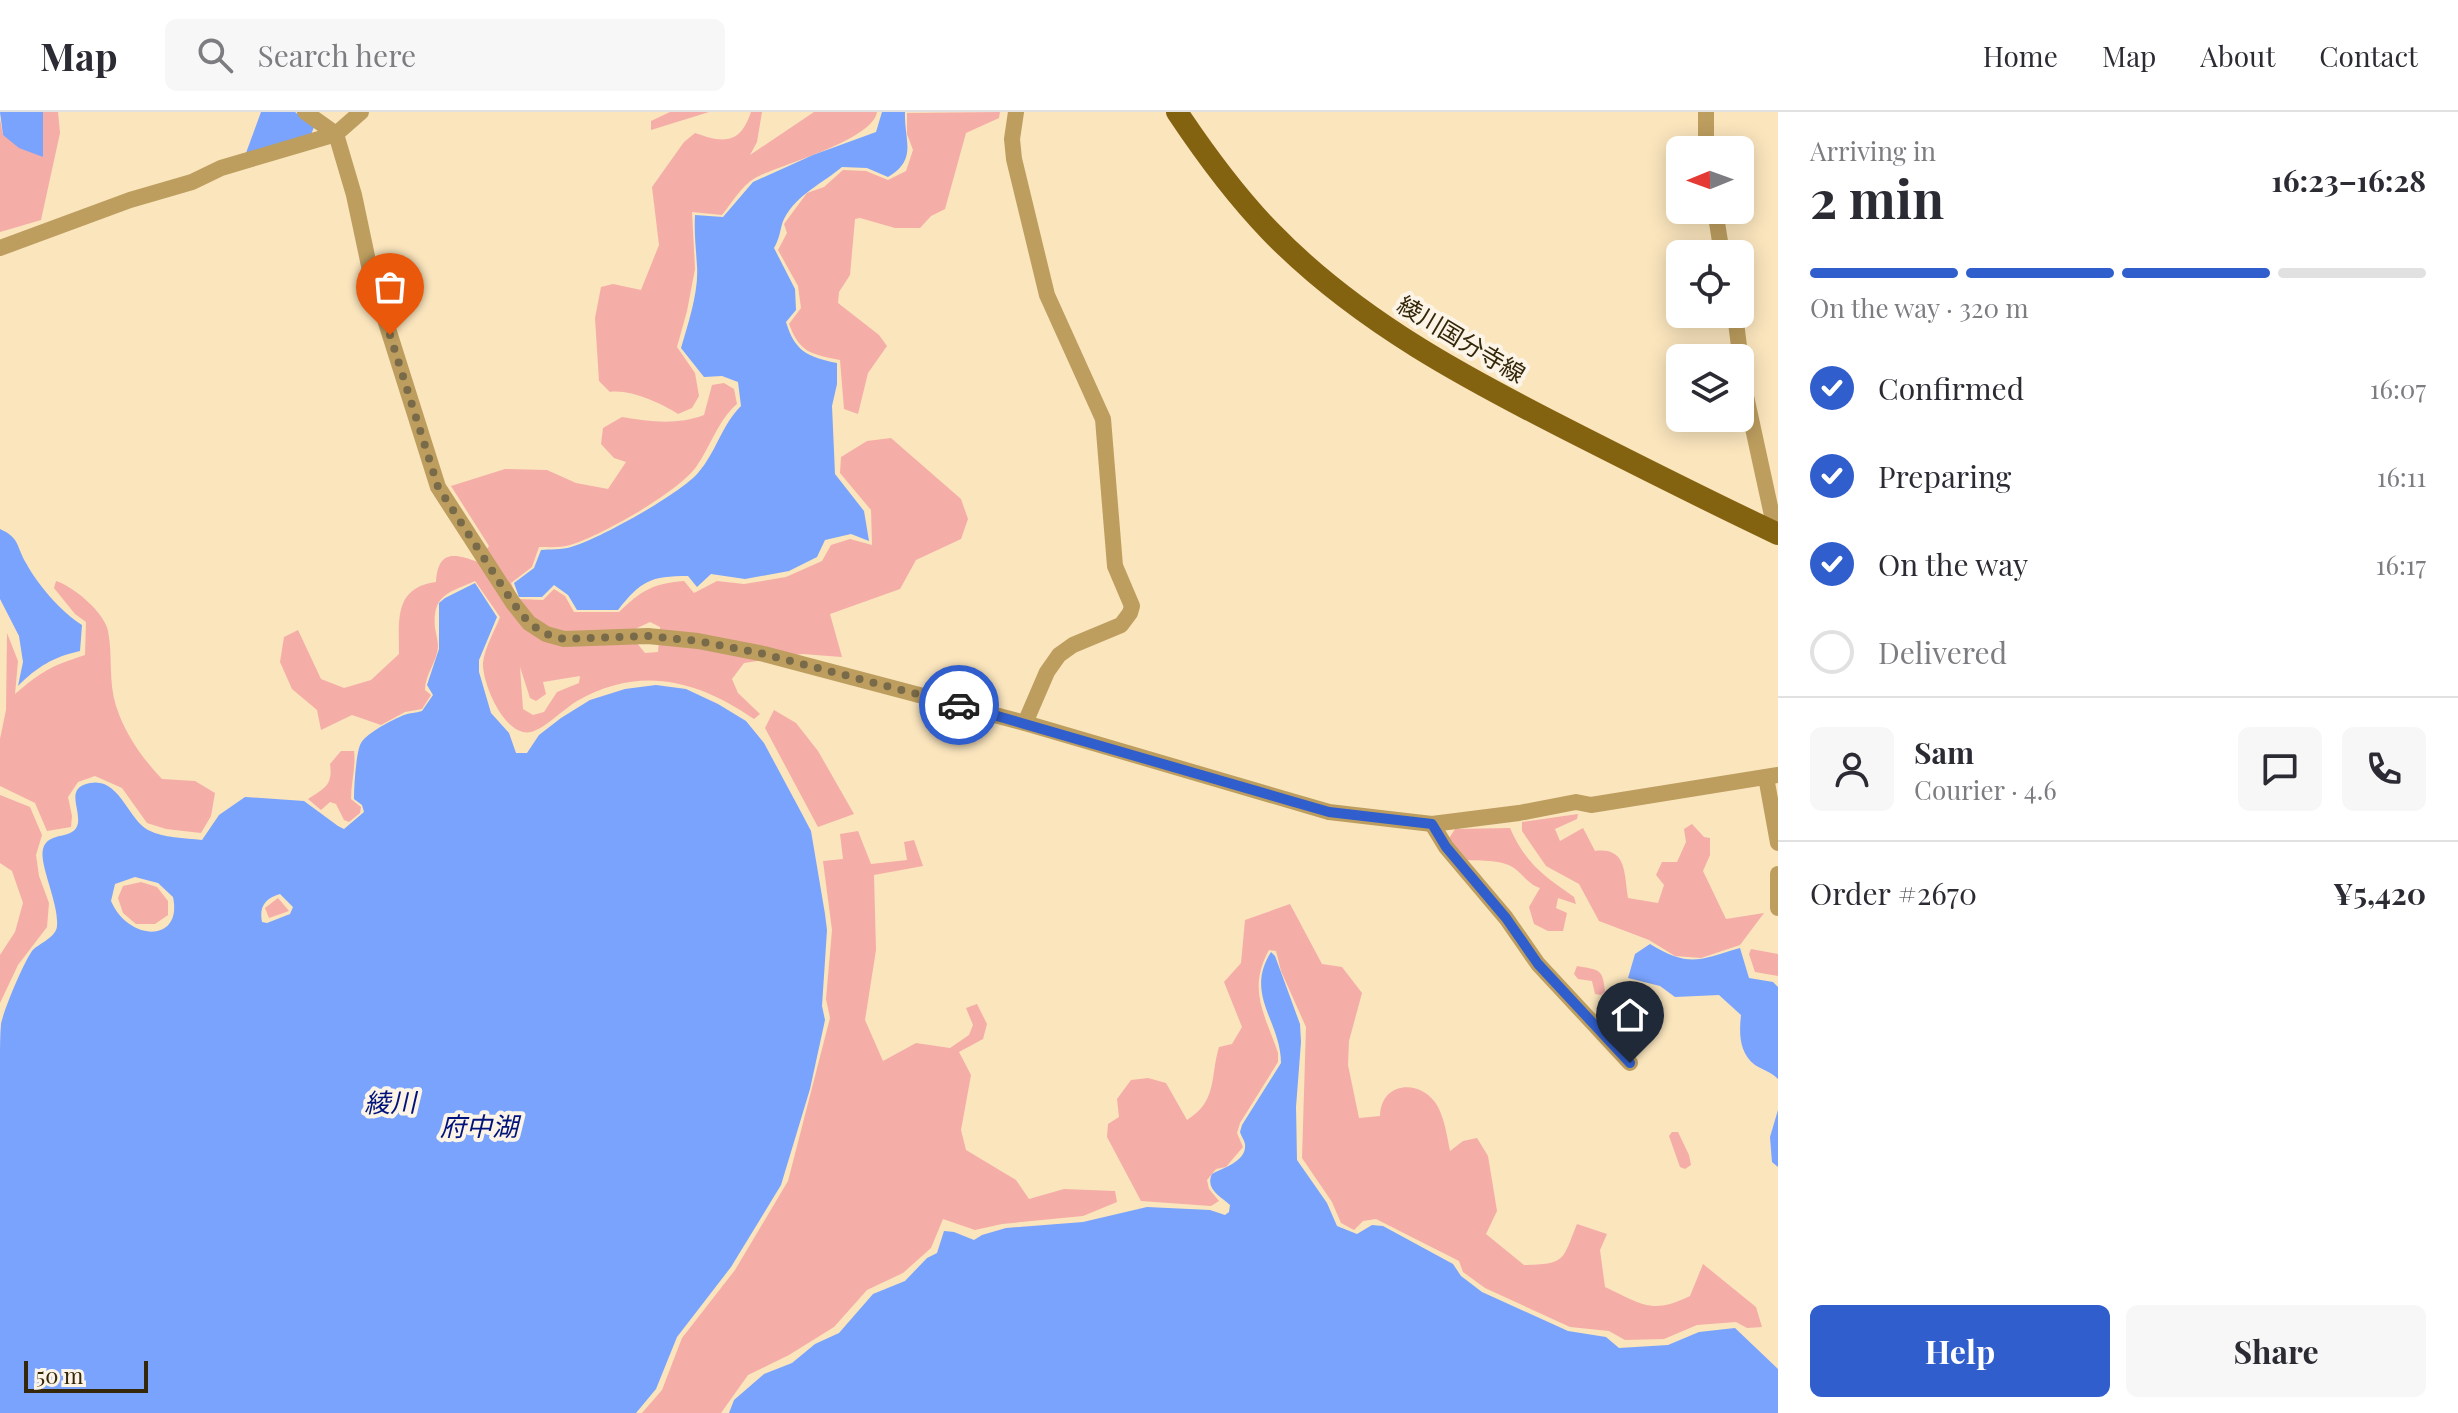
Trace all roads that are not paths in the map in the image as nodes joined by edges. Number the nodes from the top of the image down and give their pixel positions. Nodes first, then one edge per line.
1 (305, 112) edge
2 (361, 112) edge
3 (1016, 112) edge
4 (1177, 112) edge
5 (1706, 112) edge
6 (336, 134) junction
7 (1706, 136) edge
8 (0, 248) edge
9 (1737, 328) edge
10 (1776, 533) edge
11 (1025, 723) junction
12 (1772, 776) edge
13 (1432, 824) junction
14 (1778, 843) edge
15 (1778, 874) edge
16 (1778, 908) edge
17 (1630, 1063) dead end

1 - 6 street
2 - 6 street
3 - 11 street
4 - 10 main road, 綾川国分寺線
5 - 7 street
6 - 8 street
6 - 11 street
9 - 10 street
11 - 13 street
12 - 13 street
12 - 14 street
13 - 17 street
15 - 16 street

